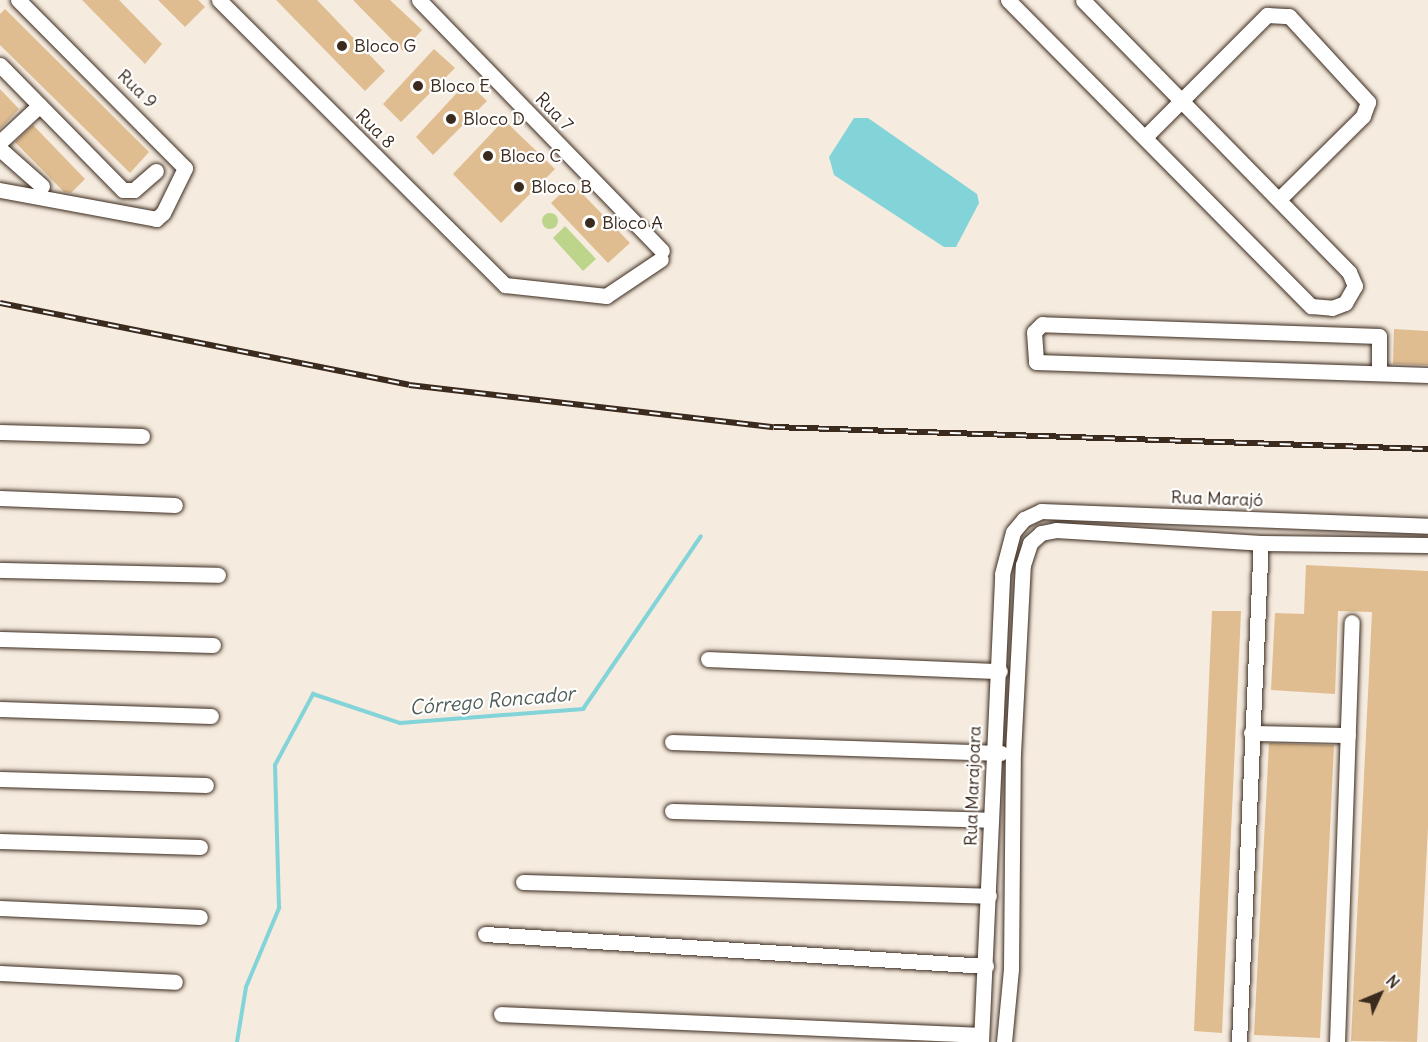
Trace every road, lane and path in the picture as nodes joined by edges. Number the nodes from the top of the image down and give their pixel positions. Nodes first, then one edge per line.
1 (18, 0) edge
2 (219, 0) edge
3 (419, 0) edge
4 (1008, 0) edge
5 (1083, 0) edge
6 (0, 65) edge
7 (1182, 101) junction
8 (40, 105) junction
9 (1144, 137) junction
10 (0, 142) edge
11 (0, 149) edge
12 (156, 171) dead end
13 (42, 186) dead end
14 (0, 190) edge
15 (1280, 198) junction
16 (661, 255) joint
17 (1379, 373) junction
18 (1428, 375) edge
19 (0, 432) edge
20 (142, 436) dead end
21 (0, 498) edge
22 (175, 505) dead end
23 (1327, 522) junction
24 (1428, 526) edge
25 (1012, 532) junction
26 (1030, 543) junction
27 (1261, 543) junction
28 (1326, 543) junction
29 (1428, 545) edge
30 (0, 570) edge
31 (218, 575) dead end
32 (1352, 622) dead end
33 (0, 639) edge
34 (213, 645) dead end
35 (708, 659) dead end
36 (1000, 671) junction
37 (0, 709) edge
38 (211, 716) dead end
39 (1251, 733) junction
40 (1348, 735) junction
41 (672, 742) dead end
42 (992, 753) junction
43 (1013, 753) junction
44 (0, 779) edge
45 (206, 785) dead end
46 (672, 811) dead end
47 (991, 820) junction
48 (0, 841) edge
49 (200, 847) dead end
50 (523, 882) dead end
51 (989, 896) junction
52 (0, 908) edge
53 (200, 917) dead end
54 (485, 934) dead end
55 (986, 966) junction
56 (0, 973) edge
57 (175, 982) dead end
58 (501, 1014) dead end
59 (981, 1038) edge
60 (1004, 1042) edge
61 (1239, 1042) edge
62 (1337, 1042) edge

1 - 14 street, Rua 9
2 - 16 street, Rua 8
3 - 16 street, Rua 7
4 - 9 street
5 - 7 street
6 - 8 street
7 - 9 street
7 - 15 street
7 - 15 street
8 - 10 street
8 - 12 street
9 - 15 street
11 - 13 street
17 - 17 street
17 - 18 street
19 - 20 street
21 - 22 street
23 - 24 street, Rua Marajó
23 - 25 street, Rua Marajó
23 - 28 street
25 - 26 street
25 - 36 street, Rua Marajoara
26 - 27 street
26 - 43 street
27 - 28 street
27 - 39 street
28 - 29 street
30 - 31 street
32 - 40 street
33 - 34 street
35 - 36 street
36 - 42 street, Rua Marajoara
37 - 38 street
39 - 40 street
39 - 61 street
40 - 62 street
41 - 42 street
42 - 43 street
42 - 47 street, Rua Marajoara
43 - 60 street
44 - 45 street
46 - 47 street
47 - 51 street, Rua Marajoara
48 - 49 street
50 - 51 street
51 - 55 street, Rua Marajoara
52 - 53 street
54 - 55 street
55 - 59 street, Rua Marajoara
56 - 57 street
58 - 59 street

